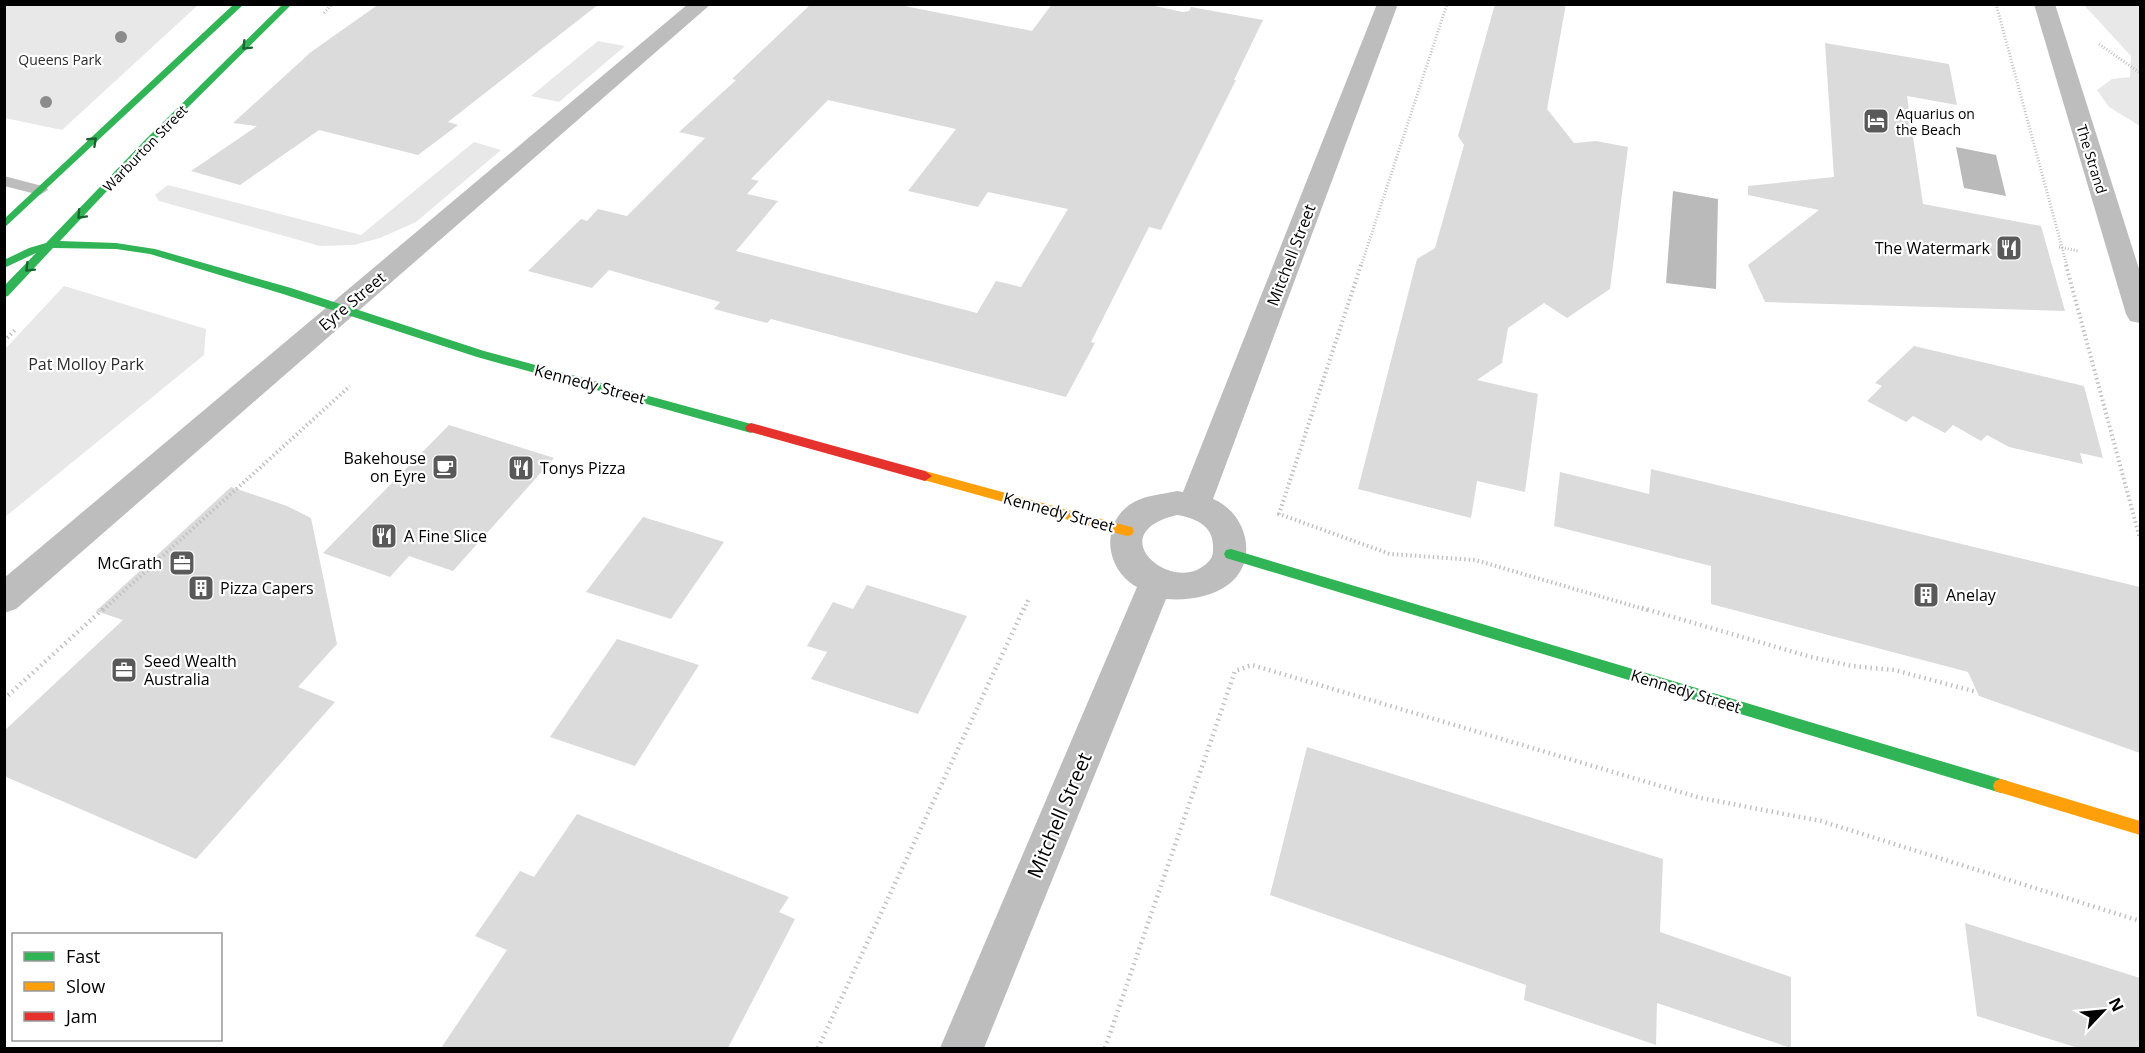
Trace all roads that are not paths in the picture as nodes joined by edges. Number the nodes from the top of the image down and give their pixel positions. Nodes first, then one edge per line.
1 (240, 4) edge
2 (287, 4) edge
3 (701, 4) edge
4 (1388, 4) edge
5 (2044, 4) edge
6 (241, 32) dead end
7 (95, 159) dead end
8 (4, 181) edge
9 (40, 190) junction
10 (4, 225) edge
11 (54, 244) junction
12 (4, 264) edge
13 (4, 293) edge
14 (343, 309) junction
15 (2140, 314) edge
16 (1194, 506) junction
17 (1127, 531) junction
18 (1231, 554) junction
19 (1156, 582) junction
20 (4, 599) edge
21 (2140, 828) edge
22 (962, 1048) edge

9 -> 1 street
2 - 6 street
2 -> 11 street, Warburton Street
3 - 14 street, Eyre Street
4 - 16 street, Mitchell Street
5 - 15 street, The Strand
7 - 9 street
8 - 9 lane
9 - 10 street
11 - 12 street
11 -> 13 street, Warburton Street
11 - 14 street, Kennedy Street
14 - 17 street, Kennedy Street
14 - 20 street, Eyre Street
16 - 17 street
16 - 18 street
17 - 19 street
18 - 19 street
18 - 21 street, Kennedy Street
19 - 22 street, Mitchell Street

